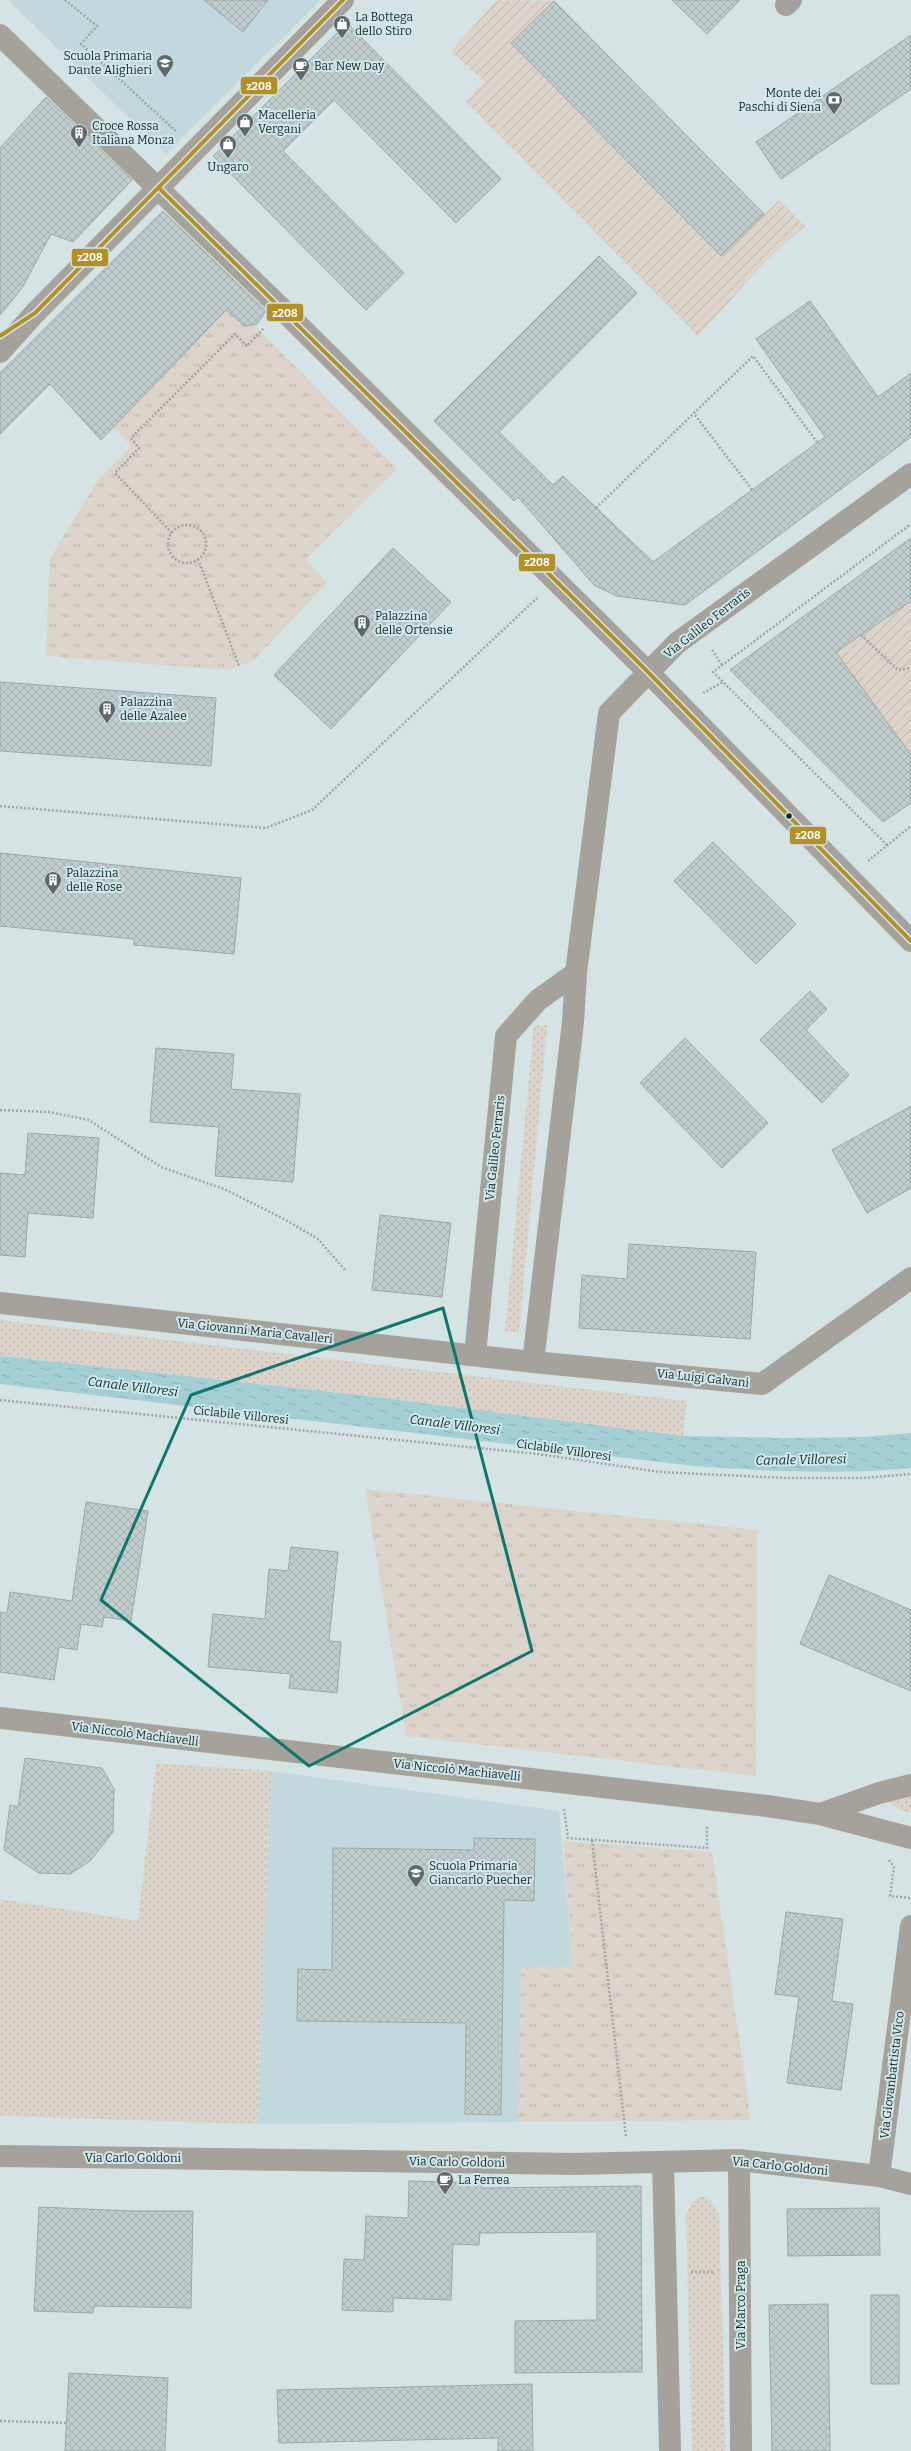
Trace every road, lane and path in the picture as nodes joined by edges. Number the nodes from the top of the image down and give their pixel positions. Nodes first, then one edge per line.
1 (65, 0) edge
2 (343, 0) edge
3 (0, 35) edge
4 (197, 150) junction
5 (159, 188) junction
6 (34, 313) junction
7 (260, 332) dead end
8 (0, 336) edge
9 (0, 352) edge
10 (695, 415) junction
11 (817, 442) dead end
12 (911, 474) edge
13 (753, 491) dead end
14 (596, 508) dead end
15 (911, 524) edge
16 (172, 533) junction
17 (198, 560) junction
18 (537, 598) dead end
19 (861, 635) dead end
20 (239, 666) dead end
21 (911, 668) edge
22 (648, 672) junction
23 (0, 806) edge
24 (911, 826) edge
25 (887, 845) junction
26 (847, 877) junction
27 (911, 941) edge
28 (576, 973) junction
29 (0, 1110) edge
30 (346, 1271) dead end
31 (911, 1278) edge
32 (0, 1303) edge
33 (475, 1355) junction
34 (510, 1359) joint
35 (533, 1362) junction
36 (0, 1400) edge
37 (911, 1474) edge
38 (0, 1718) edge
39 (554, 1780) junction
40 (911, 1785) edge
41 (820, 1814) junction
42 (715, 1826) dead end
43 (911, 1838) edge
44 (592, 1840) junction
45 (884, 1855) dead end
46 (911, 1898) edge
47 (911, 1926) edge
48 (0, 2156) edge
49 (739, 2160) junction
50 (663, 2162) junction
51 (629, 2163) junction
52 (879, 2176) junction
53 (911, 2184) edge
54 (740, 2271) junction
55 (667, 2273) junction
56 (0, 2421) edge
57 (67, 2423) dead end
58 (670, 2451) edge
59 (741, 2451) edge

1 - 4 path
2 - 4 street
3 - 5 street
4 - 5 street
5 - 6 street
5 - 22 street
6 - 8 street
6 - 9 street
7 - 16 path
10 - 11 path
10 - 13 path
10 - 14 path
12 - 22 street, Via Galileo Ferraris
15 - 25 path
16 - 17 path
16 - 17 path
17 - 20 path
18 - 23 path
19 - 21 path
22 - 26 street
22 - 28 street, Via Galileo Ferraris
24 - 25 path
25 - 26 path
26 - 27 street
28 - 33 street, Via Galileo Ferraris
28 - 35 street, Via Galileo Ferraris
29 - 30 path
31 - 35 street, Via Luigi Galvani
32 - 33 street, Via Giovanni Maria Cavalleri
33 - 34 street, Via Giovanni Maria Cavalleri
34 - 35 street, Via Luigi Galvani
36 - 37 path, Ciclabile Villoresi
38 - 39 street, Via Niccolò Machiavelli
39 - 41 street, Via Niccolò Machiavelli
39 - 44 path
40 - 41 street
41 - 43 street, Via Niccolò Machiavelli
42 - 44 path
44 - 51 path
45 - 46 path
47 - 52 street, Via Giovanbattista Vico
48 - 51 street, Via Carlo Goldoni
49 - 50 street, Via Carlo Goldoni
49 - 52 street, Via Carlo Goldoni
49 - 54 street, Via Marco Praga
50 - 51 street, Via Carlo Goldoni
50 - 55 street
52 - 53 street, Via Carlo Goldoni
54 - 55 path
54 - 59 street, Via Marco Praga
55 - 58 street
56 - 57 path

